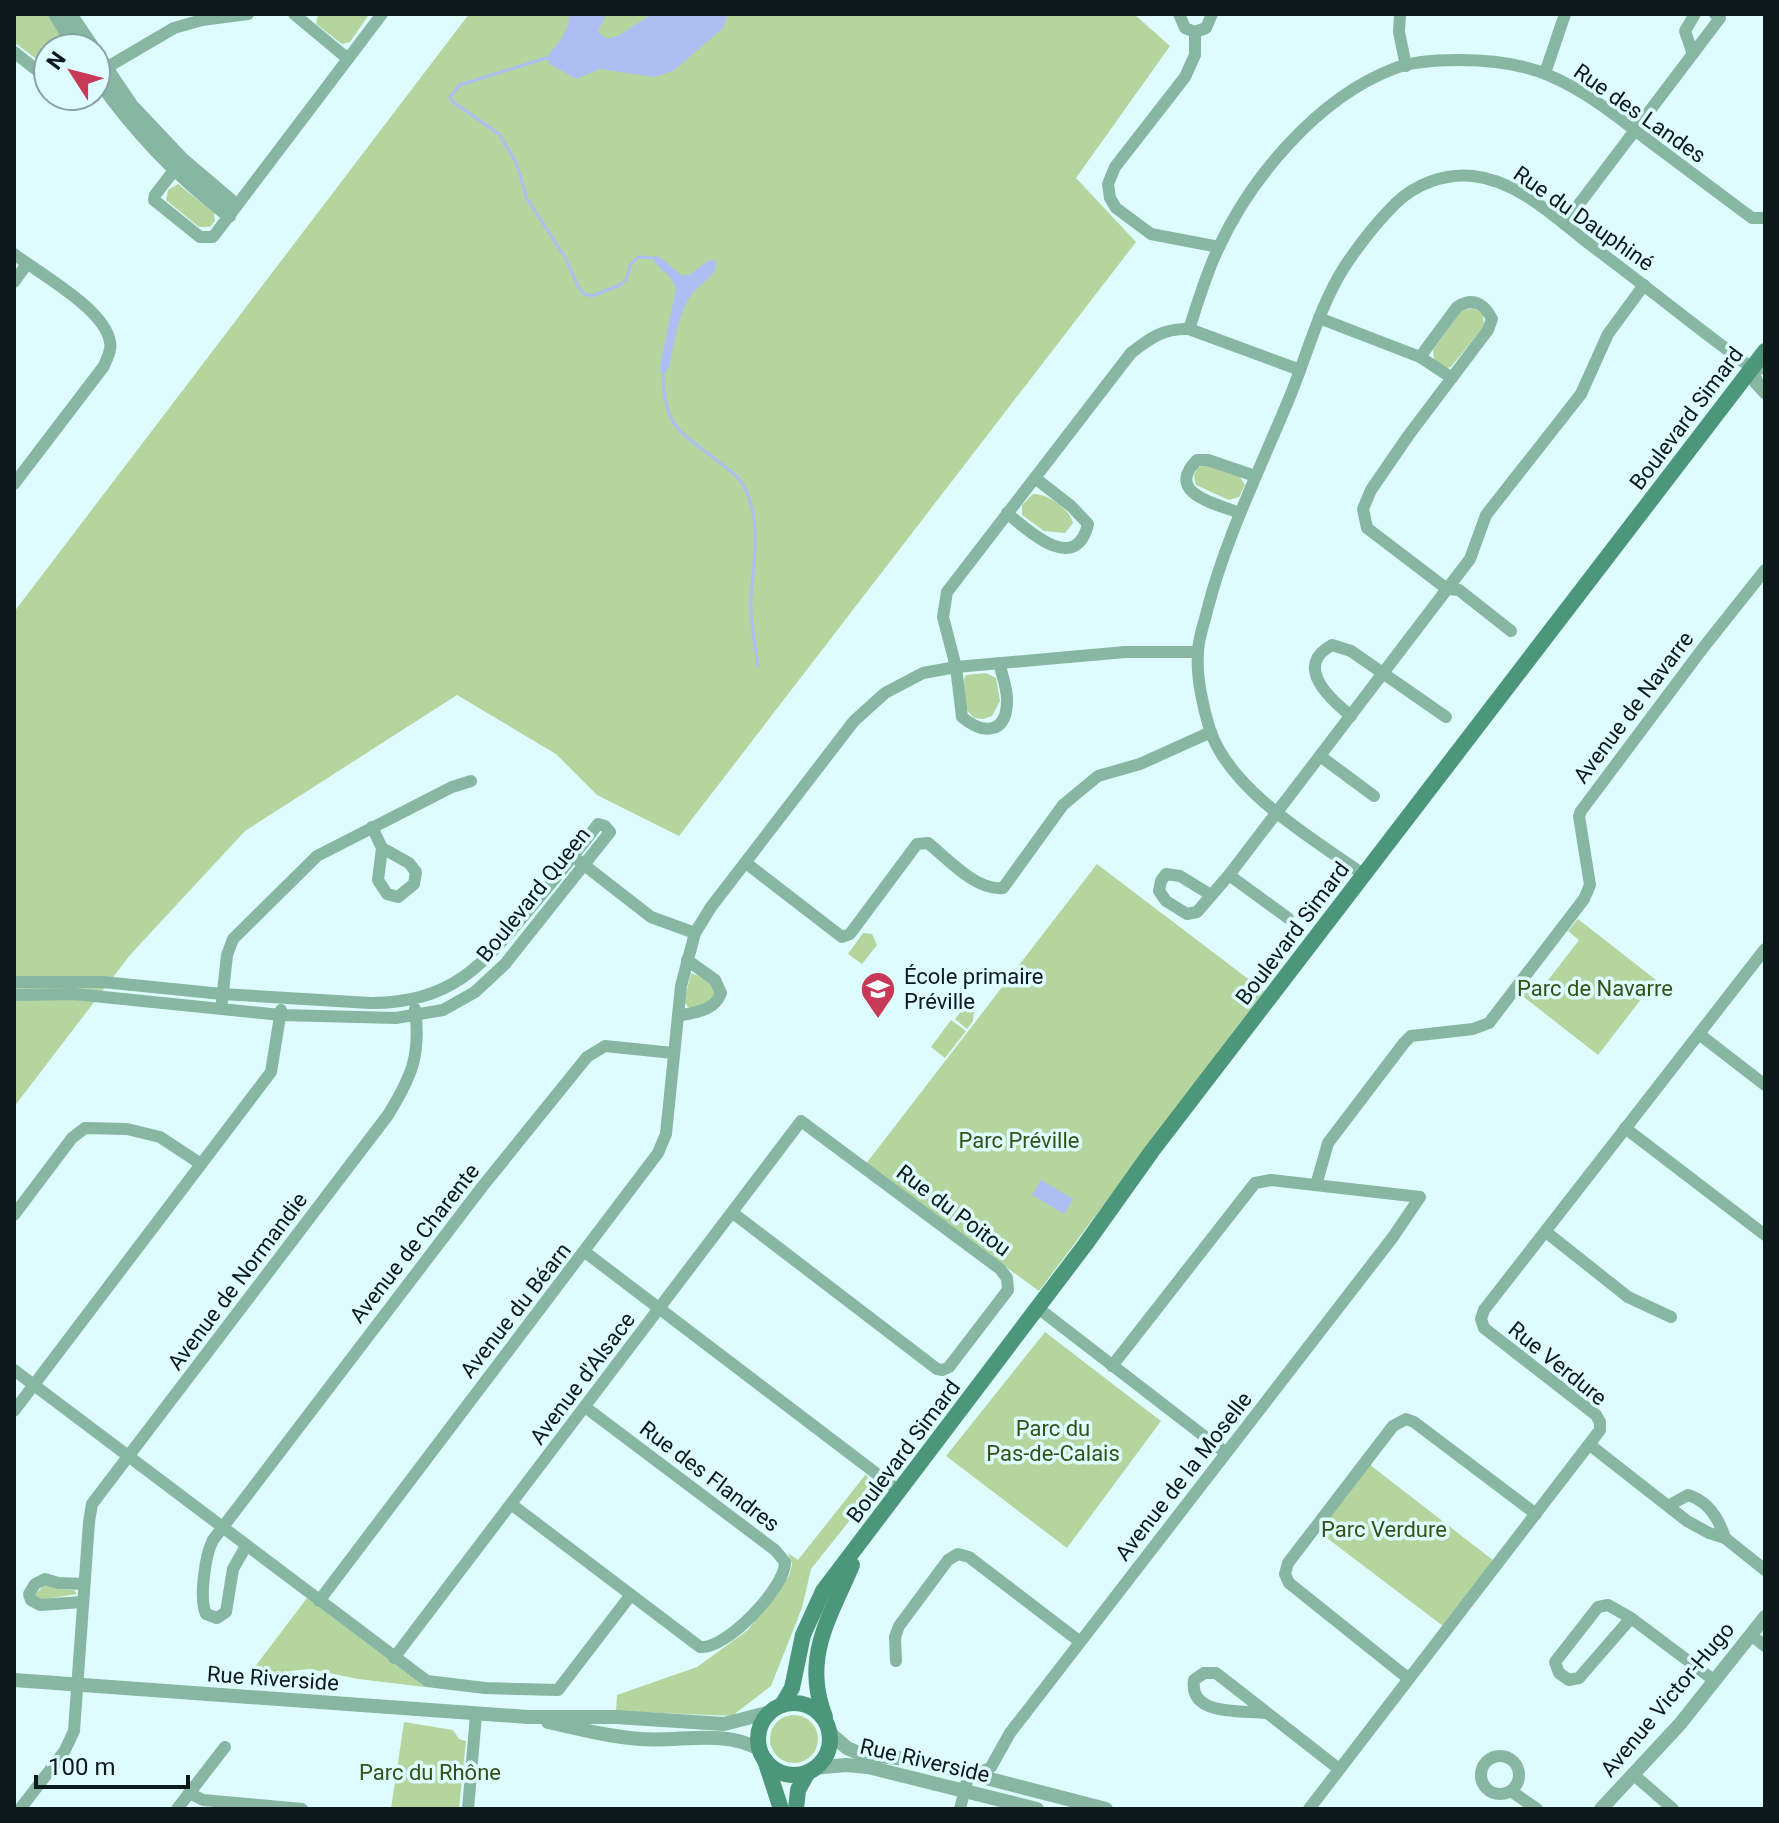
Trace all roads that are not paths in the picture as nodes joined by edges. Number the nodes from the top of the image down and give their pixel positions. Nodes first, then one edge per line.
1 (55, 14) edge
2 (70, 14) edge
3 (248, 14) edge
4 (294, 14) edge
5 (382, 14) edge
6 (1179, 14) edge
7 (1212, 14) edge
8 (1400, 14) edge
9 (1565, 14) edge
10 (1695, 14) edge
11 (1715, 14) edge
12 (66, 32) edge
13 (82, 32) edge
14 (1195, 32) junction
15 (14, 52) edge
16 (1693, 54) junction
17 (348, 59) junction
18 (112, 65) edge
19 (32, 66) edge
20 (1406, 66) junction
21 (1545, 73) junction
22 (112, 86) edge
23 (1635, 131) junction
24 (178, 165) junction
25 (232, 211) junction
26 (1765, 218) edge
27 (1564, 224) junction
28 (1219, 247) junction
29 (14, 254) edge
30 (27, 264) junction
31 (14, 282) edge
32 (1644, 285) junction
33 (1319, 318) junction
34 (1189, 329) junction
35 (1765, 351) edge
36 (1420, 357) junction
37 (1758, 368) edge
38 (1300, 370) junction
39 (1452, 378) junction
40 (1765, 392) edge
41 (1255, 476) junction
42 (1035, 478) junction
43 (14, 484) edge
44 (1007, 513) junction
45 (1240, 513) junction
46 (1765, 570) edge
47 (1447, 589) junction
48 (1511, 631) dead end
49 (1198, 652) junction
50 (999, 663) junction
51 (956, 667) junction
52 (1384, 673) junction
53 (1351, 716) junction
54 (1446, 717) dead end
55 (1211, 732) junction
56 (1320, 756) junction
57 (471, 781) dead end
58 (1374, 796) dead end
59 (1278, 813) junction
60 (372, 827) junction
61 (382, 848) dead end
62 (573, 857) junction
63 (746, 863) junction
64 (585, 866) junction
65 (1229, 875) junction
66 (1364, 875) junction
67 (1211, 895) dead end
68 (1288, 918) dead end
69 (695, 933) junction
70 (1765, 949) edge
71 (687, 960) junction
72 (14, 982) edge
73 (102, 989) junction
74 (14, 995) edge
75 (282, 999) junction
76 (413, 999) junction
77 (222, 1001) junction
78 (281, 1015) junction
79 (416, 1015) junction
80 (678, 1016) junction
81 (1699, 1034) junction
82 (673, 1053) junction
83 (1765, 1085) edge
84 (801, 1121) joint
85 (1625, 1128) junction
86 (201, 1164) junction
87 (1316, 1185) junction
88 (733, 1213) junction
89 (14, 1215) edge
90 (1546, 1232) junction
91 (1765, 1235) edge
92 (585, 1252) junction
93 (660, 1308) junction
94 (1038, 1308) junction
95 (1671, 1317) dead end
96 (1112, 1366) junction
97 (14, 1370) edge
98 (34, 1385) junction
99 (585, 1407) junction
100 (14, 1411) edge
101 (1590, 1445) junction
102 (1226, 1453) junction
103 (129, 1456) junction
104 (898, 1490) junction
105 (511, 1504) junction
106 (1668, 1506) junction
107 (1536, 1514) junction
108 (222, 1528) junction
109 (1725, 1538) junction
110 (860, 1545) junction
111 (246, 1546) junction
112 (1765, 1570) edge
113 (84, 1584) junction
114 (630, 1596) junction
115 (319, 1601) junction
116 (82, 1602) junction
117 (1765, 1617) edge
118 (1631, 1618) junction
119 (1751, 1635) junction
120 (1079, 1641) junction
121 (1765, 1646) edge
122 (394, 1658) junction
123 (896, 1661) dead end
124 (1409, 1679) junction
125 (14, 1680) edge
126 (1715, 1681) junction
127 (77, 1685) junction
128 (777, 1708) junction
129 (1266, 1713) junction
130 (476, 1715) junction
131 (528, 1717) junction
132 (829, 1729) junction
133 (225, 1747) dead end
134 (762, 1754) junction
135 (1339, 1769) junction
136 (810, 1770) junction
137 (972, 1774) junction
138 (1634, 1775) junction
139 (965, 1790) junction
140 (1511, 1791) dead end
141 (189, 1793) junction
142 (1032, 1808) edge
143 (20, 1809) edge
144 (177, 1809) edge
145 (302, 1809) edge
146 (468, 1809) edge
147 (781, 1809) edge
148 (796, 1809) edge
149 (960, 1809) edge
150 (1106, 1809) edge
151 (1309, 1809) edge
152 (1537, 1809) edge
153 (1601, 1809) edge
154 (1673, 1809) edge

1 - 12 street
2 - 13 street
3 - 18 street
4 - 17 street
5 - 17 street
6 - 14 street
7 - 14 street
8 - 20 street
9 - 21 street
10 - 16 street
11 - 16 street
14 - 28 street
15 - 19 street
16 - 23 street
17 - 25 street
20 - 21 street, Rue des Landes
20 - 28 street, Rue des Landes
21 - 23 street, Rue des Landes
22 - 24 street
23 - 26 street, Rue des Landes
23 - 27 street
24 - 25 street
24 - 25 street
27 - 32 street, Rue du Dauphiné
27 - 33 street, Rue du Dauphiné
28 - 34 street, Rue des Landes
29 - 30 street
30 - 31 street
30 - 43 street
32 - 37 street, Rue du Dauphiné
32 - 47 street
33 - 36 street
33 - 38 street, Rue du Dauphiné
34 - 38 street
34 - 42 street
35 - 37 main road, Boulevard Simard
36 - 39 street
36 - 39 street
37 - 40 street
37 - 66 main road, Boulevard Simard
38 - 41 street, Rue du Dauphiné
39 - 47 street
41 - 45 street, Rue du Dauphiné
41 - 45 street
42 - 44 street
42 - 44 street
44 - 51 street
45 - 49 street, Rue du Dauphiné
46 - 87 street, Avenue de Navarre
47 - 48 street
47 - 52 street
49 - 50 street, Avenue du Béarn
49 - 55 street, Rue du Dauphiné
50 - 51 street, Avenue du Béarn
50 - 51 street
51 - 63 street, Avenue du Béarn
52 - 53 street
52 - 53 street
52 - 54 street
53 - 56 street
55 - 59 street, Rue du Dauphiné
55 - 63 street
56 - 58 street
56 - 59 street
57 - 60 street
59 - 65 street
59 - 66 street, Rue du Dauphiné
60 - 61 street
60 - 77 street
62 - 64 street
62 - 64 street, Boulevard Queen
62 - 76 street, Boulevard Queen
63 - 69 street, Avenue du Béarn
64 - 69 street
64 - 79 street, Boulevard Queen
65 - 67 street
65 - 68 street
66 - 94 main road, Boulevard Simard
69 - 71 street, Avenue du Béarn
70 - 81 street, Rue Verdure
71 - 80 street, Avenue du Béarn
71 - 80 street
72 - 73 street, Boulevard Queen
73 - 74 street, Boulevard Queen
73 - 77 street, Boulevard Queen
75 - 76 street, Boulevard Queen
75 - 77 street, Boulevard Queen
75 - 78 street
76 - 79 street, Avenue de Normandie
77 - 78 street, Boulevard Queen
78 - 79 street, Boulevard Queen
78 - 86 street
79 - 103 street, Avenue de Normandie
80 - 82 street, Avenue du Béarn
81 - 83 street
81 - 85 street, Rue Verdure
82 - 92 street, Avenue du Béarn
82 - 108 street, Avenue de Charente
84 - 88 street, Avenue d'Alsace
84 - 88 street, Rue du Poitou
85 - 90 street, Rue Verdure
85 - 91 street
86 - 89 street
86 - 98 street
87 - 96 street
87 - 102 street, Avenue de la Moselle
88 - 93 street, Avenue d'Alsace
90 - 95 street
90 - 101 street, Rue Verdure
92 - 93 street
92 - 115 street, Avenue du Béarn
93 - 99 street, Avenue d'Alsace
93 - 104 street
94 - 96 street
94 - 104 main road, Boulevard Simard
96 - 102 street
97 - 98 street
98 - 100 street
98 - 103 street
99 - 105 street, Avenue d'Alsace
99 - 114 street, Rue des Flandres
101 - 106 street
101 - 107 street
102 - 120 street, Avenue de la Moselle
103 - 108 street
103 - 113 street, Avenue de Normandie
104 - 110 main road, Boulevard Simard
105 - 114 street, Rue des Flandres
105 - 122 street, Avenue d'Alsace
106 - 109 street
106 - 109 street
107 - 124 street
107 - 124 street
108 - 111 street
108 - 111 street, Avenue de Charente
109 - 112 street
110 - 128 main road, Boulevard Simard
110 - 132 main road, Boulevard Simard
111 - 115 street
113 - 116 street, Avenue de Normandie
113 - 116 street
114 - 122 street
115 - 122 street
116 - 127 street, Avenue de Normandie
117 - 119 street, Avenue Victor-Hugo
118 - 118 street
118 - 126 street
119 - 121 street
119 - 126 street, Avenue Victor-Hugo
120 - 123 street
120 - 137 street, Avenue de la Moselle
124 - 135 street
125 - 127 street, Rue Riverside
126 - 138 street, Avenue Victor-Hugo
127 - 130 street, Rue Riverside
127 - 143 street, Avenue de Normandie
128 - 131 street, Rue Riverside
128 - 132 main road
128 - 134 main road
129 - 129 street
129 - 135 street
130 - 131 street, Rue Riverside
130 - 146 street
131 - 134 street, Rue Riverside
132 - 136 main road
132 - 137 street, Rue Riverside
133 - 141 street
134 - 136 main road
134 - 147 main road
135 - 151 street
136 - 139 street, Rue Riverside
136 - 148 main road
137 - 139 street
137 - 150 street, Rue Riverside
138 - 153 street, Avenue Victor-Hugo
138 - 154 street
139 - 142 street, Rue Riverside
139 - 149 street
140 - 152 street
141 - 144 street
141 - 145 street

